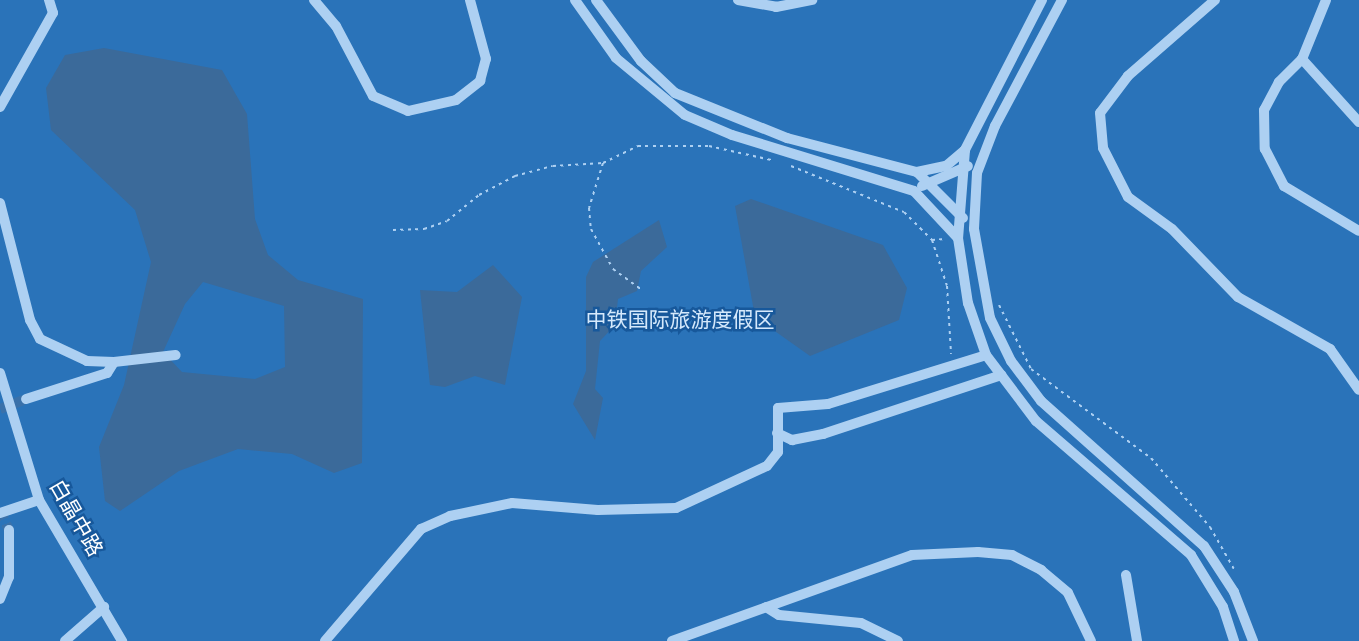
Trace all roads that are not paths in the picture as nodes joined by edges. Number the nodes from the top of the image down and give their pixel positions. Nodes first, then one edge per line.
1 (49, 0) edge
2 (314, 0) edge
3 (470, 0) edge
4 (575, 0) edge
5 (596, 0) edge
6 (738, 0) edge
7 (812, 0) edge
8 (1042, 0) edge
9 (1062, 0) edge
10 (1215, 0) edge
11 (1326, 0) edge
12 (1302, 59) junction
13 (0, 107) edge
14 (1359, 122) edge
15 (965, 150) junction
16 (980, 159) junction
17 (964, 168) junction
18 (917, 172) junction
19 (928, 184) junction
20 (914, 190) junction
21 (0, 202) edge
22 (961, 216) junction
23 (974, 229) junction
24 (1359, 231) edge
25 (958, 238) junction
26 (176, 355) dead end
27 (986, 355) junction
28 (114, 362) junction
29 (0, 373) edge
30 (1000, 375) junction
31 (1359, 390) edge
32 (26, 399) tunnel mouth
33 (777, 433) junction
34 (39, 500) junction
35 (0, 513) edge
36 (9, 530) tunnel mouth
37 (1126, 575) dead end
38 (0, 599) edge
39 (104, 607) junction
40 (766, 607) junction
41 (121, 638) edge
42 (65, 641) edge
43 (107, 641) edge
44 (325, 641) edge
45 (672, 641) edge
46 (898, 641) edge
47 (1092, 641) edge
48 (1137, 641) edge
49 (1234, 641) edge
50 (1253, 641) edge

1 - 13 street
2 - 3 street
4 - 20 street
5 - 18 street
6 - 7 street
8 - 15 street
9 - 16 street
10 - 31 street
11 - 12 street
12 - 14 street
12 - 24 street
15 - 17 street
15 - 18 street
16 - 17 street
16 - 23 street
17 - 19 street
17 - 22 street
18 - 19 street
19 - 20 street
19 - 22 street
20 - 25 street
21 - 28 street
22 - 23 street
22 - 25 street
23 - 50 street
25 - 27 street
26 - 28 street
27 - 30 street
27 - 33 street
28 - 32 street
29 - 34 street, 白晶中路
30 - 33 street
30 - 49 street
33 - 44 street
34 - 35 street
34 - 39 street, 白晶中路
36 - 38 street
37 - 48 street
39 - 41 street, 白晶中路
39 - 42 street
40 - 45 street
40 - 46 street
40 - 47 street
41 - 43 street

